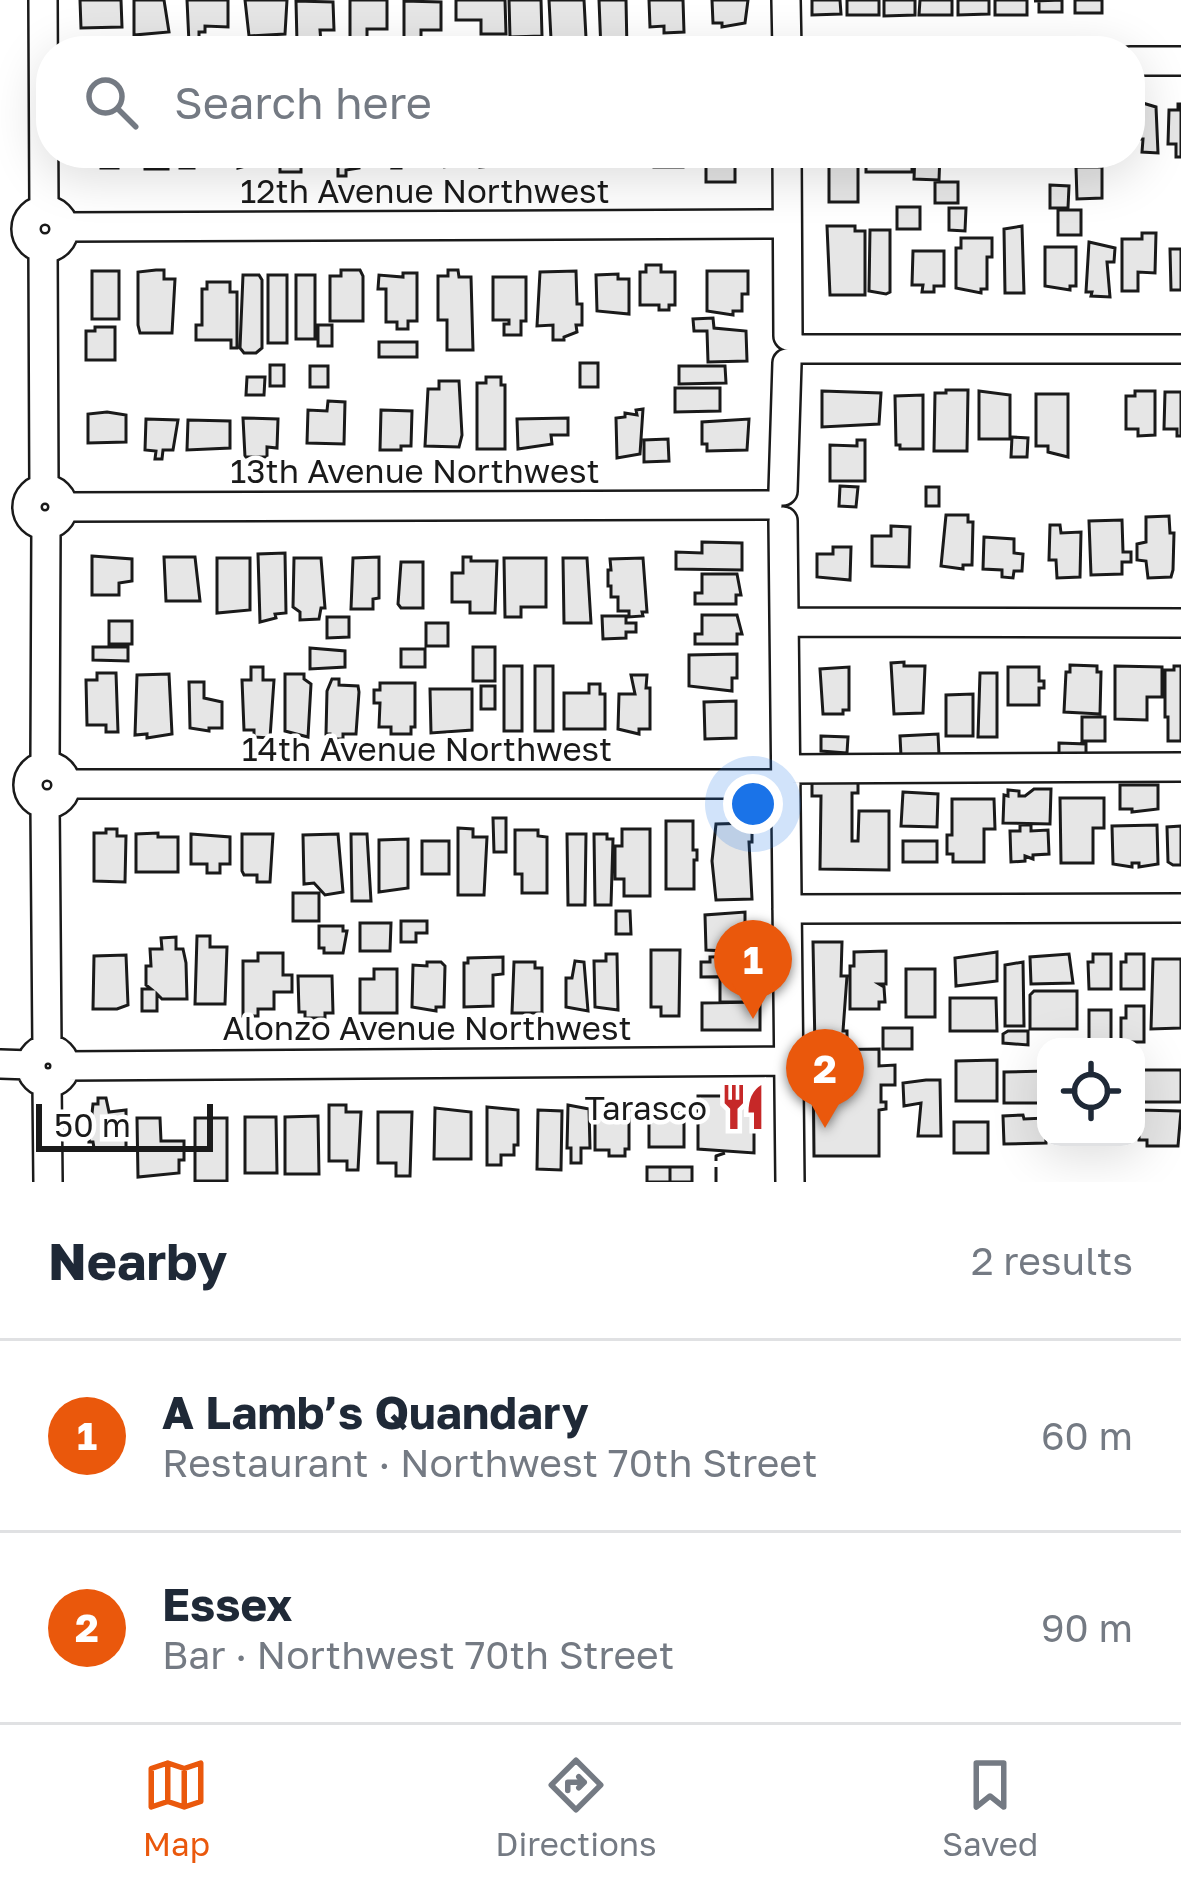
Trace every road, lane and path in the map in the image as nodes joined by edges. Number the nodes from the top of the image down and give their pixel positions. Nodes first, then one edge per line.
1 (43, 0) edge
2 (786, 0) edge
3 (42, 36) edge
4 (787, 36) edge
5 (1145, 61) edge
6 (1181, 62) edge
7 (37, 168) edge
8 (787, 168) edge
9 (787, 224) junction
10 (35, 228) edge
11 (1181, 349) edge
12 (792, 350) junction
13 (36, 506) edge
14 (778, 506) junction
15 (785, 622) junction
16 (1181, 623) edge
17 (1181, 766) edge
18 (786, 777) junction
19 (29, 784) edge
20 (1181, 908) edge
21 (787, 909) junction
22 (788, 1061) junction
23 (0, 1064) edge
24 (48, 1066) junction
25 (48, 1182) edge
26 (790, 1182) edge

1 - 3 street
2 - 4 street
5 - 6 street
7 - 10 street
8 - 9 street
9 - 10 street, 12th Avenue Northwest
9 - 12 street
10 - 13 street
11 - 12 street
12 - 14 street
13 - 14 street, 13th Avenue Northwest
13 - 19 street
14 - 15 street
15 - 16 street
15 - 18 street
17 - 18 street, 14th Avenue Northwest
18 - 19 street, 14th Avenue Northwest
18 - 21 street
19 - 24 street
20 - 21 street
21 - 22 street
22 - 24 street, Alonzo Avenue Northwest
22 - 26 street
23 - 24 street, Alonzo Avenue Northwest
24 - 25 street

